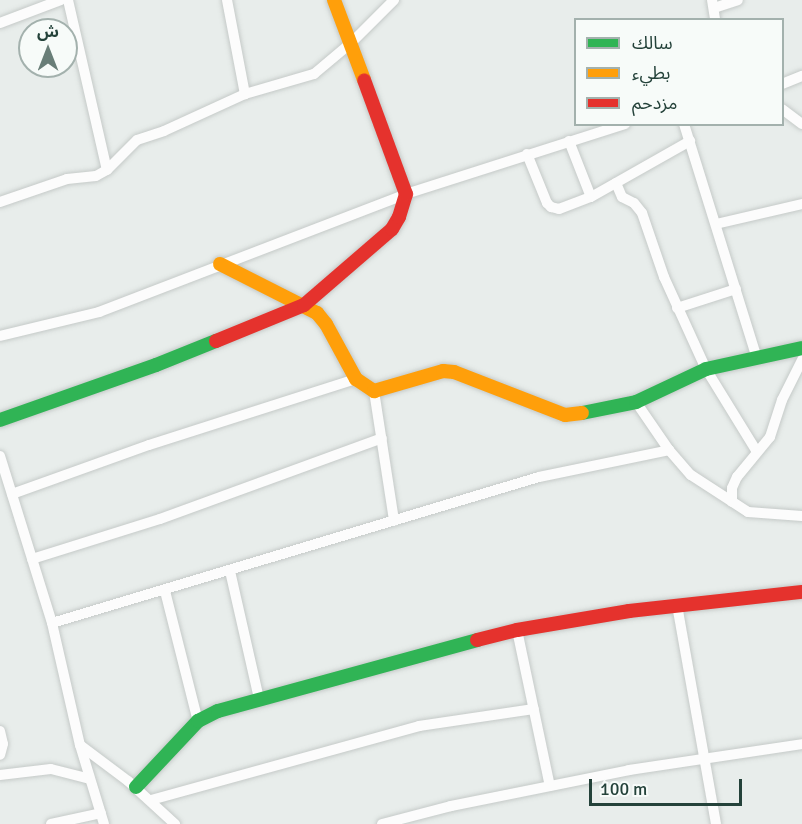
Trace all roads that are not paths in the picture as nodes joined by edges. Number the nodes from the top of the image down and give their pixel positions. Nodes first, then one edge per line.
1 (61, 0) edge
2 (68, 0) edge
3 (227, 0) edge
4 (334, 0) edge
5 (394, 0) edge
6 (738, 0) edge
7 (713, 4) edge
8 (0, 23) edge
9 (351, 44) junction
10 (802, 76) edge
11 (784, 84) edge
12 (245, 94) junction
13 (784, 110) edge
14 (802, 124) edge
15 (618, 126) edge
16 (685, 126) edge
17 (569, 141) junction
18 (690, 141) junction
19 (527, 154) junction
20 (107, 170) junction
21 (616, 183) junction
22 (406, 194) junction
23 (591, 196) junction
24 (0, 201) edge
25 (802, 204) edge
26 (716, 224) junction
27 (220, 264) junction
28 (736, 289) junction
29 (304, 305) junction
30 (677, 308) junction
31 (0, 336) edge
32 (802, 348) edge
33 (757, 358) junction
34 (802, 360) edge
35 (706, 369) junction
36 (356, 379) junction
37 (374, 391) junction
38 (636, 402) junction
39 (0, 420) edge
40 (382, 438) junction
41 (669, 450) junction
42 (757, 452) junction
43 (0, 456) edge
44 (12, 494) junction
45 (732, 502) junction
46 (802, 516) edge
47 (394, 520) junction
48 (32, 559) junction
49 (230, 571) junction
50 (165, 591) junction
51 (802, 592) edge
52 (678, 605) junction
53 (52, 623) junction
54 (517, 630) junction
55 (259, 699) junction
56 (534, 709) junction
57 (198, 721) junction
58 (0, 731) edge
59 (802, 744) edge
60 (80, 746) junction
61 (0, 755) edge
62 (702, 759) junction
63 (0, 775) edge
64 (90, 779) junction
65 (550, 786) junction
66 (136, 787) junction
67 (151, 800) junction
68 (103, 819) edge
69 (51, 824) edge
70 (175, 824) edge
71 (382, 824) edge
72 (716, 824) edge

1 - 8 street
2 - 20 street
3 - 12 street
4 - 9 street
5 - 9 street
6 - 7 street
9 - 12 street
9 - 22 street
10 - 11 street
12 - 20 street
13 - 14 street
15 - 17 street
16 - 18 street
17 - 19 street
17 - 23 street
18 - 21 street
18 - 26 street
19 - 22 street
19 - 23 street
20 - 24 street
21 - 23 street
21 - 30 street
22 - 27 street
22 - 29 street
25 - 26 street
26 - 28 street
27 - 29 street
27 - 31 street
28 - 30 street
28 - 33 street
29 - 36 street
29 - 39 street
30 - 35 street
32 - 33 street
33 - 35 street
34 - 42 street
35 - 38 street
35 - 42 street
36 - 37 street
36 - 44 street
37 - 38 street
37 - 40 street
38 - 41 street
40 - 47 street
40 - 48 street
41 - 45 street
41 - 47 street
42 - 45 street
43 - 44 street
44 - 48 street
45 - 46 street
47 - 49 street
48 - 53 street
49 - 50 street
49 - 55 street
50 - 53 street
50 - 57 street
51 - 52 street
52 - 54 street
52 - 62 street
53 - 60 street
54 - 55 street
54 - 56 street
55 - 57 street
56 - 65 street
56 - 67 street
57 - 66 street
58 - 61 street
59 - 62 street
60 - 64 street
60 - 66 street
62 - 65 street
62 - 72 street
63 - 64 street
64 - 68 street
65 - 71 street
66 - 67 street
67 - 70 street
68 - 69 street

